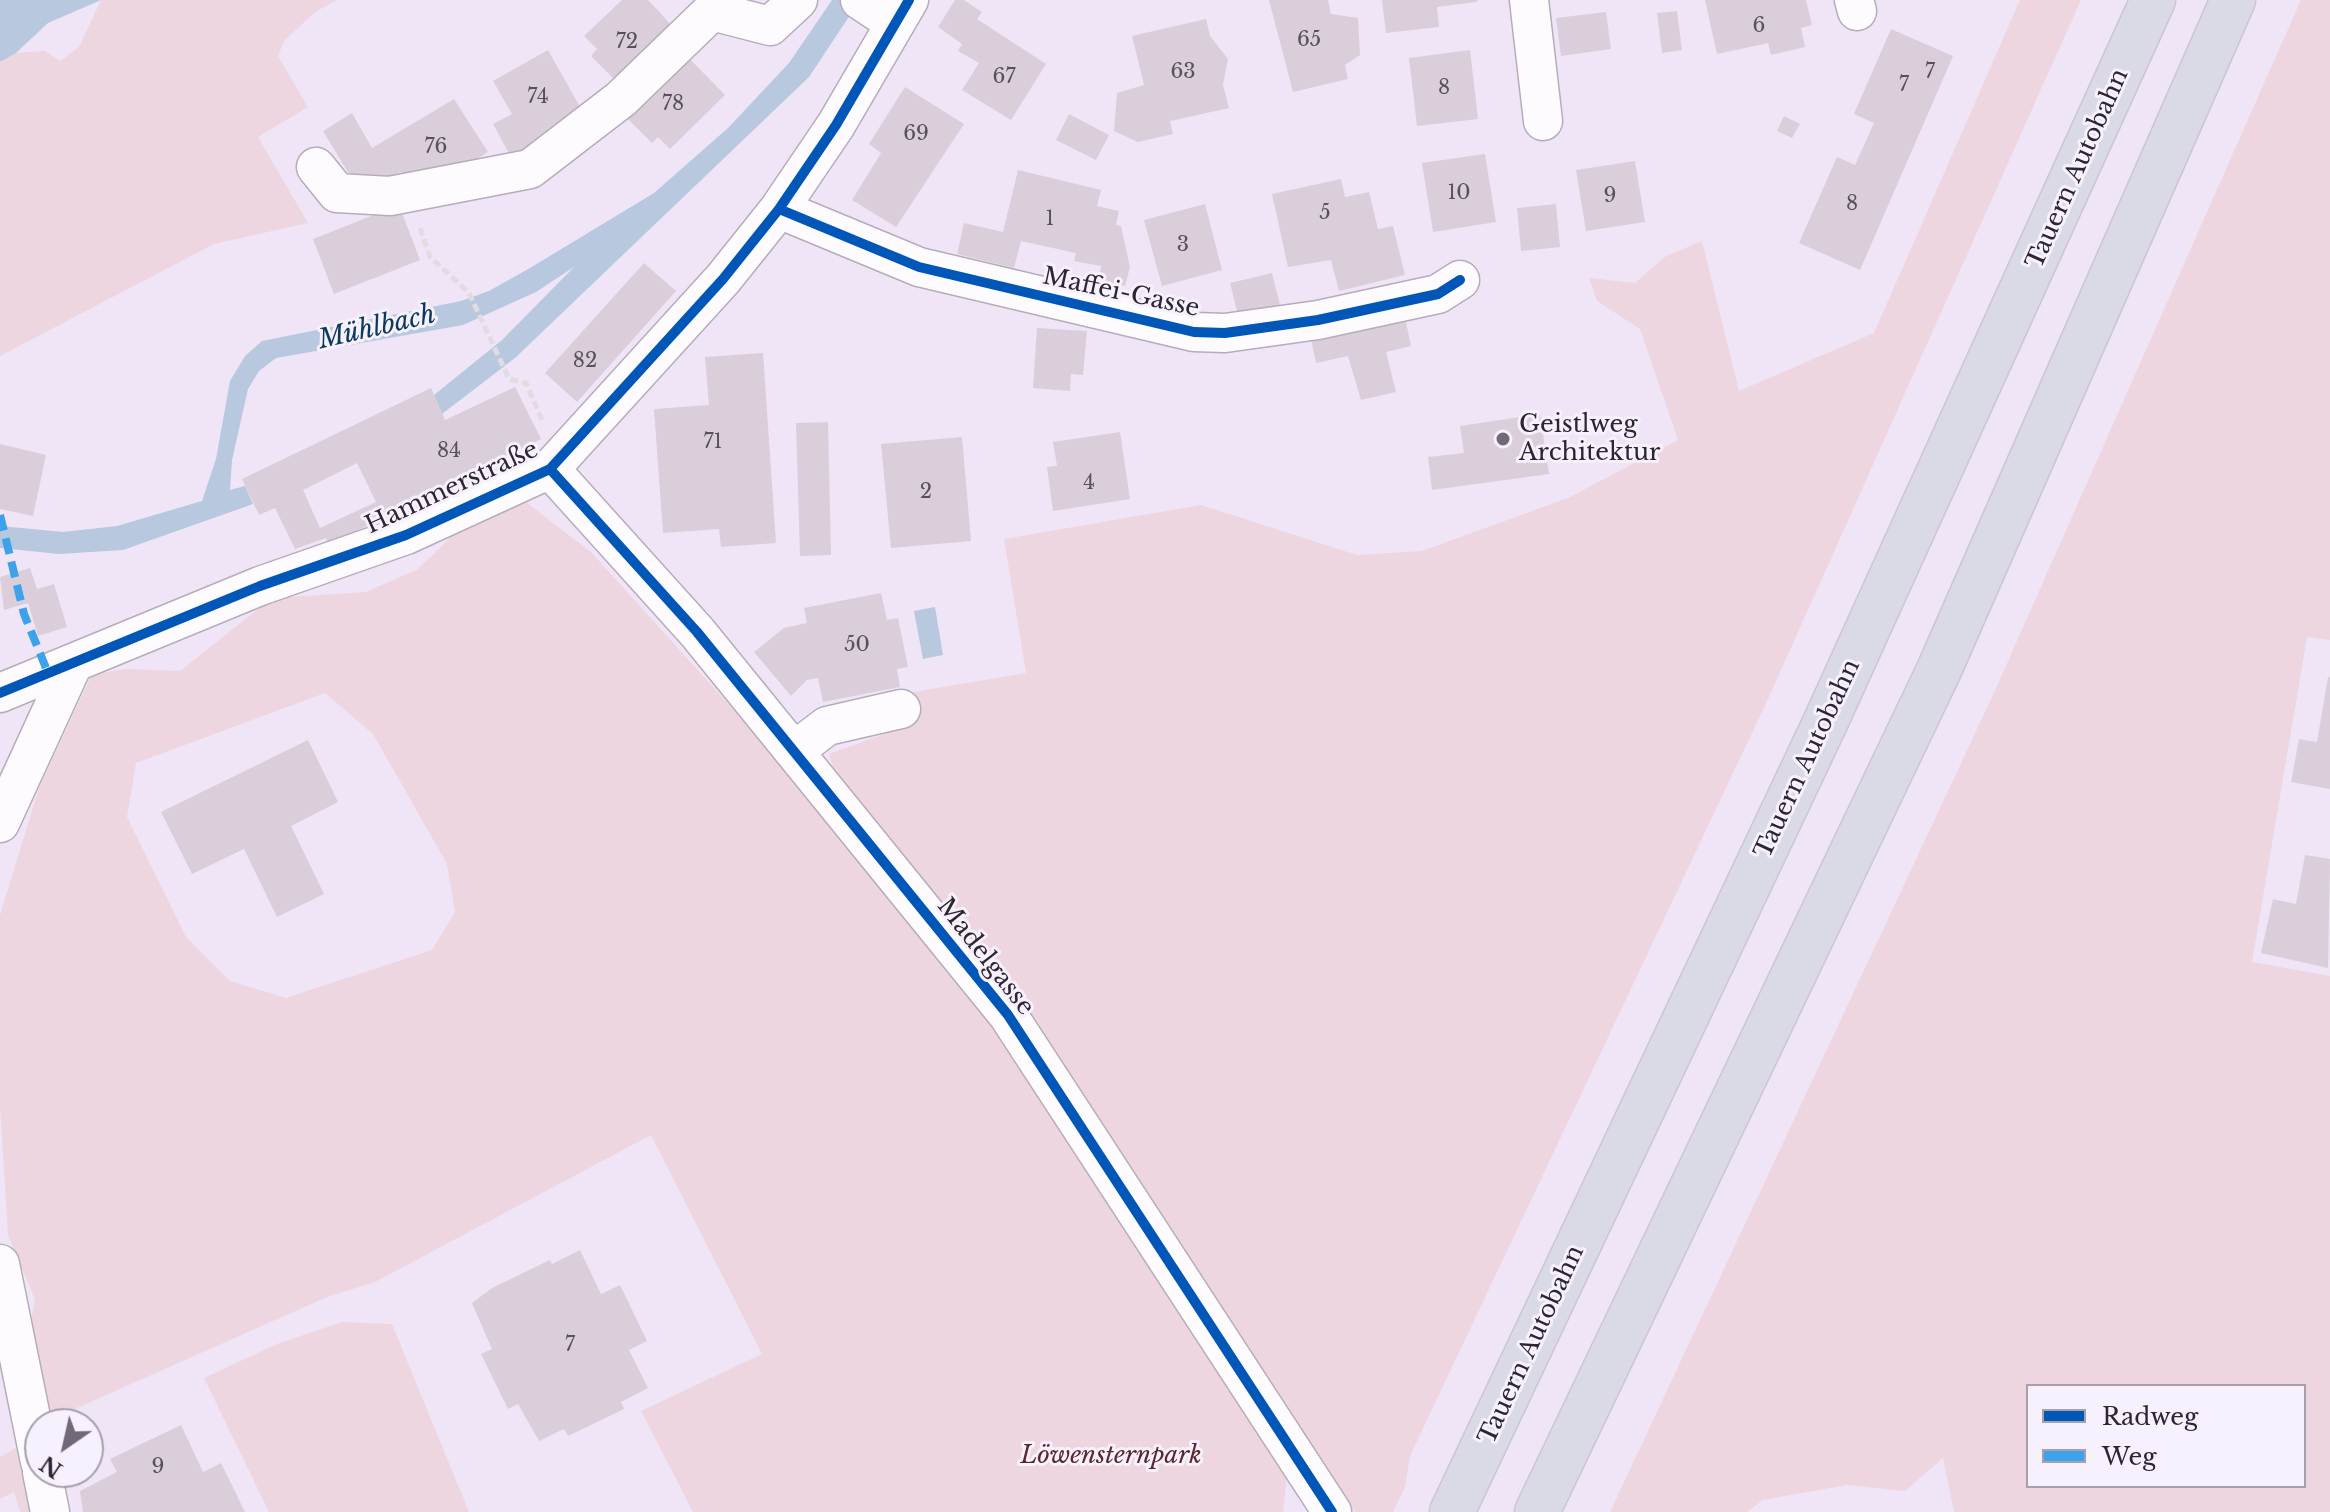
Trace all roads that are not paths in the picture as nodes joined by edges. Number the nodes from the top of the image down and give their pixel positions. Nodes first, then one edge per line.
1 (798, 0) edge
2 (1529, 0) edge
3 (2153, 0) edge
4 (2233, 0) edge
5 (885, 9) edge
6 (1543, 121) dead end
7 (316, 167) dead end
8 (779, 209) junction
9 (1460, 280) dead end
10 (550, 469) junction
11 (73, 664) junction
12 (0, 693) edge
13 (901, 709) dead end
14 (794, 751) junction
15 (0, 823) edge
16 (0, 1264) edge
17 (14, 1416) edge
18 (24, 1434) edge
19 (45, 1488) edge
20 (50, 1512) edge
21 (1332, 1512) edge
22 (1452, 1512) edge
23 (1537, 1512) edge

1 - 7 street
2 - 6 street
3 - 22 highway, Tauern Autobahn
4 - 23 highway
5 - 8 street, Hammerstraße
8 - 9 street, Maffei-Gasse
8 - 10 street, Hammerstraße
10 - 11 street, Hammerstraße
10 - 14 street, Madelgasse
11 - 12 street, Hammerstraße
11 - 15 street
13 - 14 street
14 - 21 street, Madelgasse
16 - 17 street
17 - 18 street
19 - 20 street

